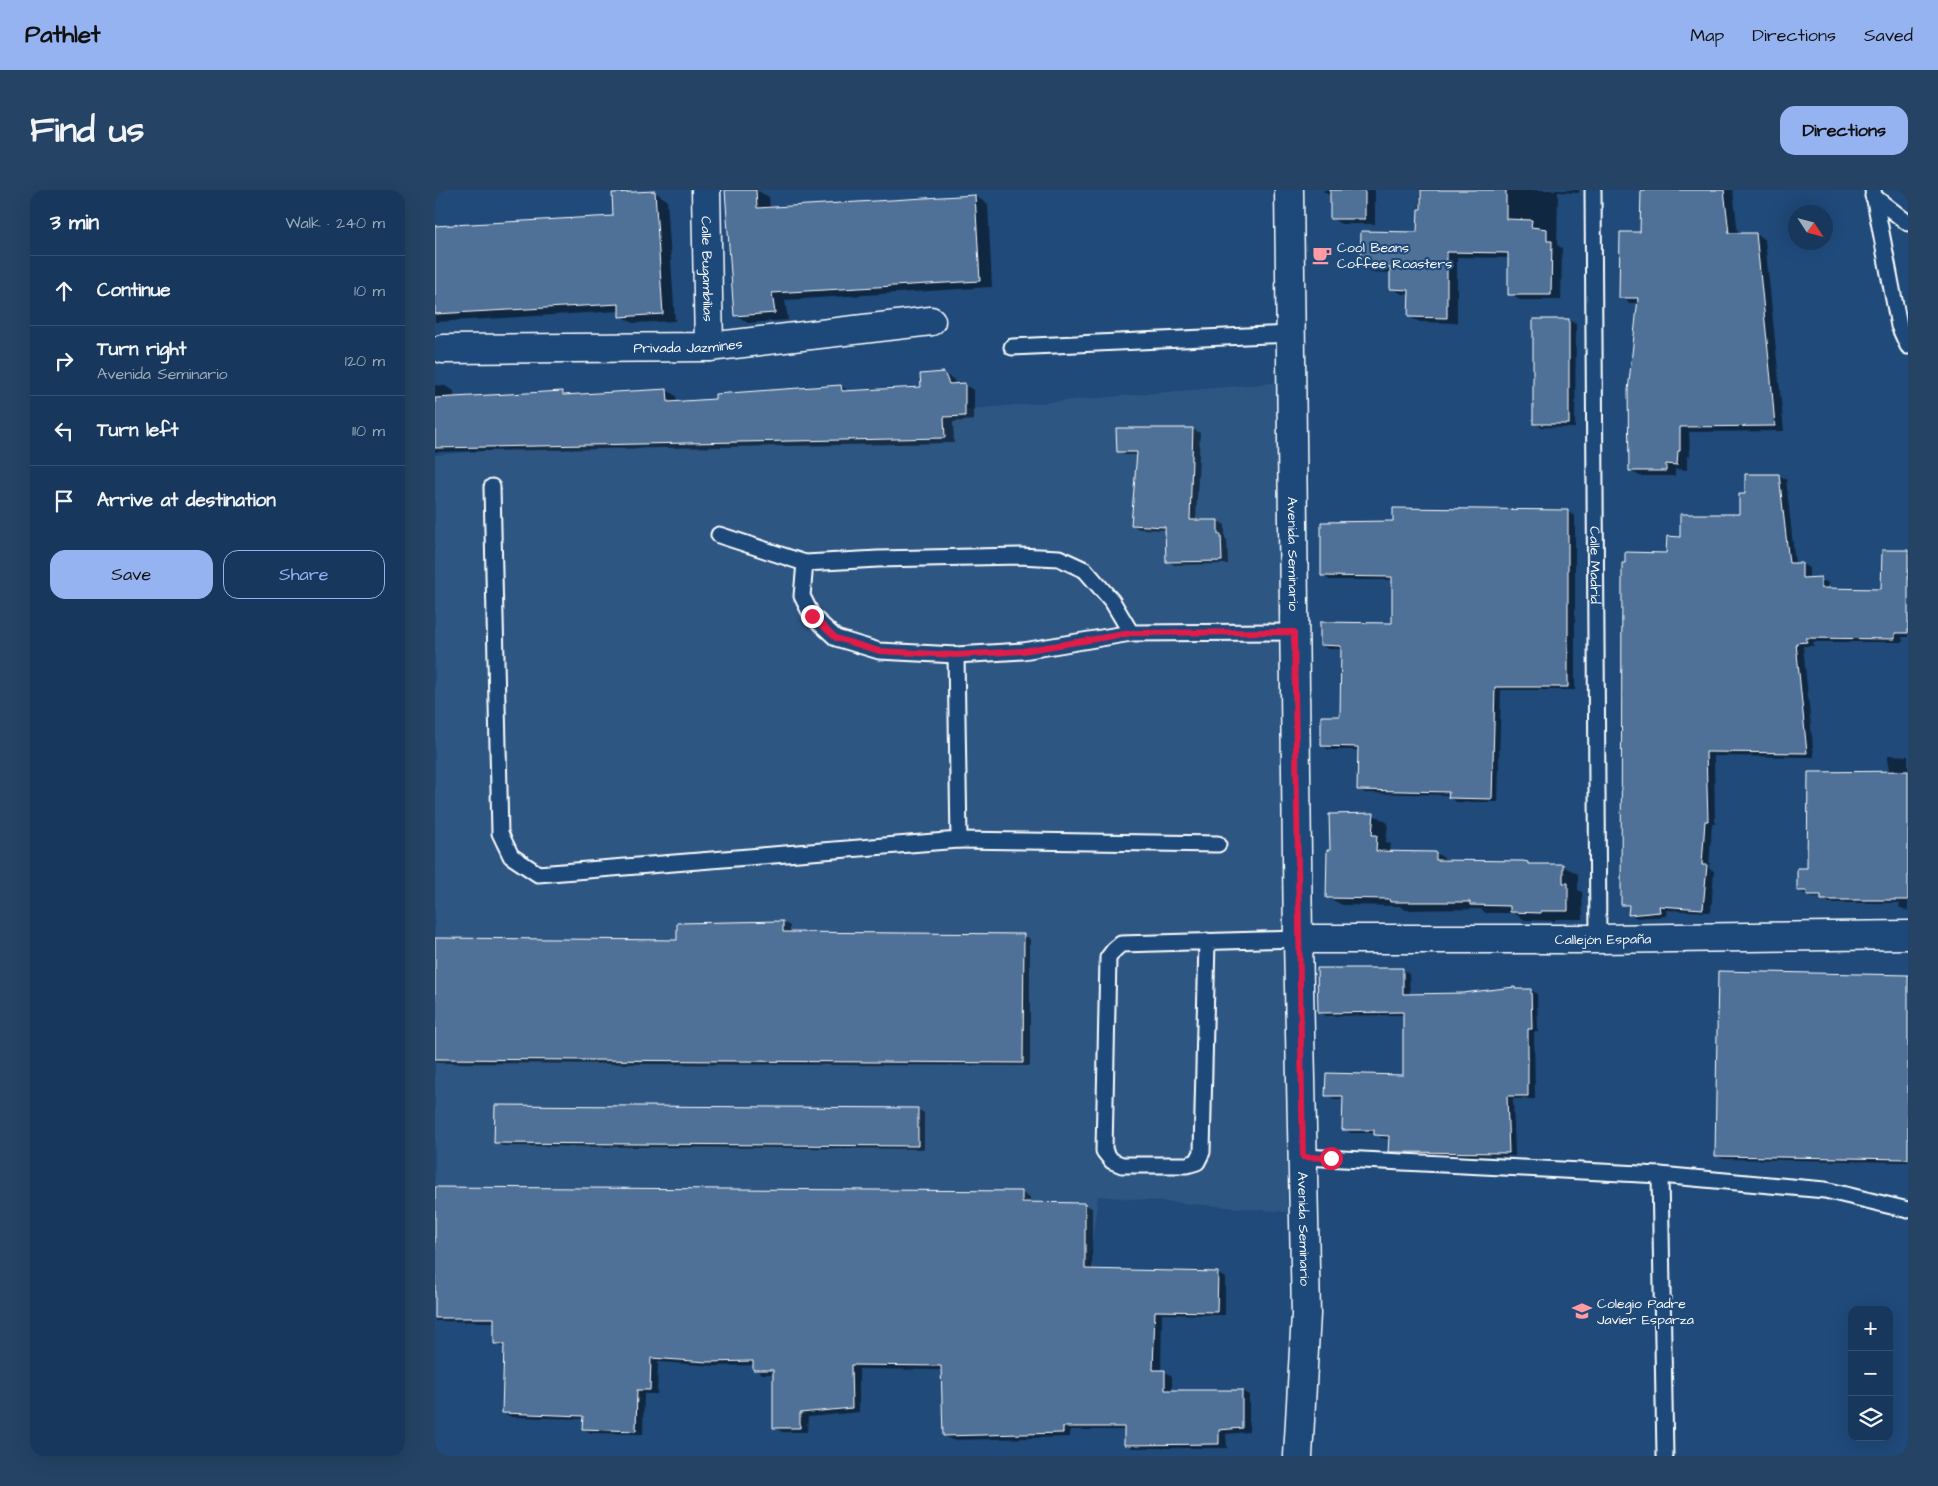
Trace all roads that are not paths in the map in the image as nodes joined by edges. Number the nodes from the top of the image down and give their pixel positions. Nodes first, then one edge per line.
1 (706, 190) edge
2 (1289, 190) edge
3 (1593, 190) edge
4 (1873, 193) edge
5 (1908, 223) edge
6 (931, 321) dead end
7 (1290, 334) junction
8 (1908, 346) edge
9 (709, 347) junction
10 (1012, 347) dead end
11 (443, 349) dead end
12 (492, 487) dead end
13 (719, 536) dead end
14 (805, 563) junction
15 (1294, 632) junction
16 (1131, 633) junction
17 (956, 655) junction
18 (959, 840) junction
19 (1218, 844) dead end
20 (1908, 935) edge
21 (1298, 939) junction
22 (1597, 939) junction
23 (1207, 941) junction
24 (1303, 1157) junction
25 (1660, 1174) junction
26 (1908, 1210) edge
27 (1298, 1456) edge
28 (1665, 1456) edge

1 - 9 street, Calle Bugambilias
2 - 7 street, Avenida Seminario
3 - 22 lane, Calle Madrid
4 - 5 lane
4 - 8 lane
6 - 9 street, Privada Jazmines
7 - 10 lane
7 - 15 street, Avenida Seminario
9 - 11 street, Privada Jazmines
12 - 18 lane
13 - 14 lane
14 - 16 lane
14 - 17 lane
15 - 16 lane
15 - 21 street, Avenida Seminario
16 - 17 lane
17 - 18 lane
18 - 19 lane
20 - 22 street, Callejón España
21 - 22 street, Callejón España
21 - 23 lane
21 - 24 street, Avenida Seminario
23 - 23 lane
24 - 25 lane
24 - 27 street, Avenida Seminario
25 - 26 lane
25 - 28 lane

